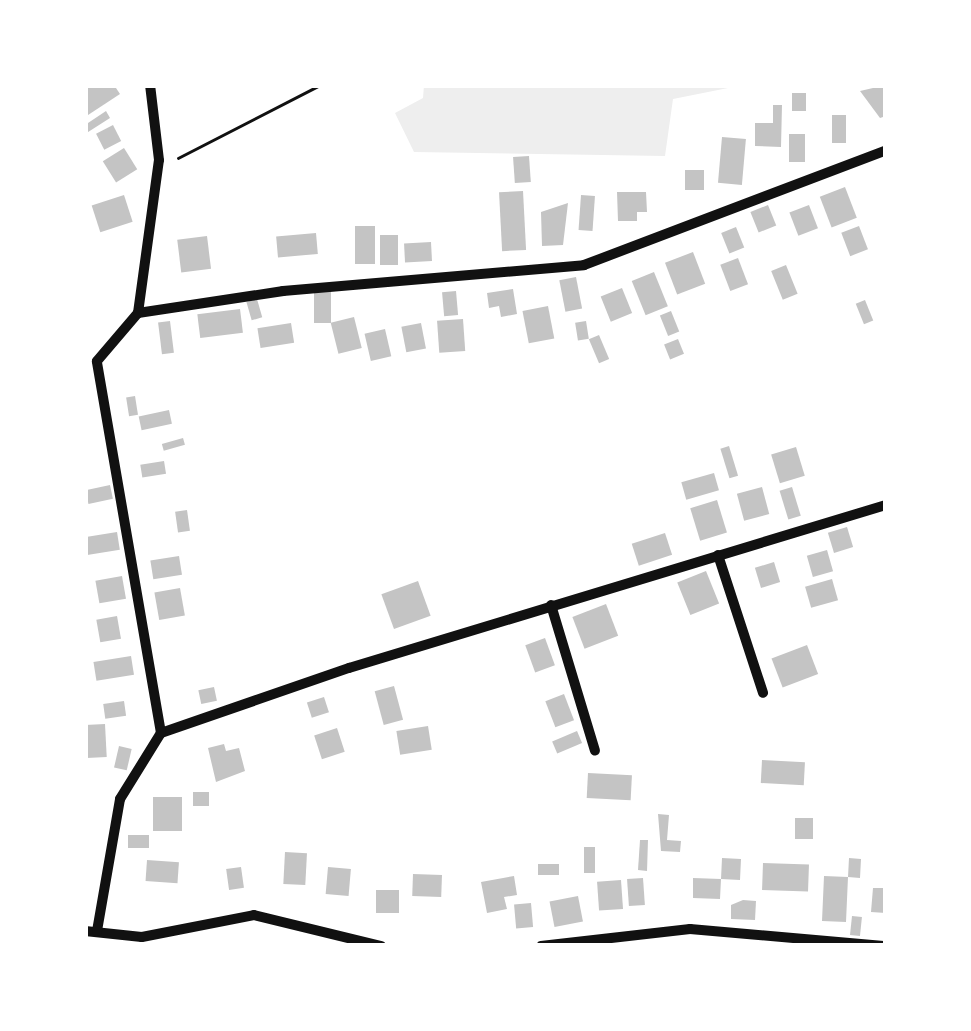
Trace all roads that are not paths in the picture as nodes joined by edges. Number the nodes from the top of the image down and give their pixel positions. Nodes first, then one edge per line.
1 (150, 85) edge
2 (886, 150) edge
3 (138, 314) junction
4 (97, 361) junction
5 (85, 365) edge
6 (885, 508) edge
7 (718, 555) junction
8 (551, 605) junction
9 (763, 693) dead end
10 (161, 733) junction
11 (596, 751) dead end
12 (91, 931) edge
13 (176, 940) edge
14 (381, 946) edge
15 (541, 946) edge
16 (886, 946) edge

1 - 3 street
2 - 3 street
3 - 4 street
4 - 5 street
4 - 10 street
6 - 7 street
7 - 8 street
7 - 9 street
8 - 10 street
8 - 11 street
10 - 12 street
12 - 13 street
13 - 14 street
15 - 16 street

